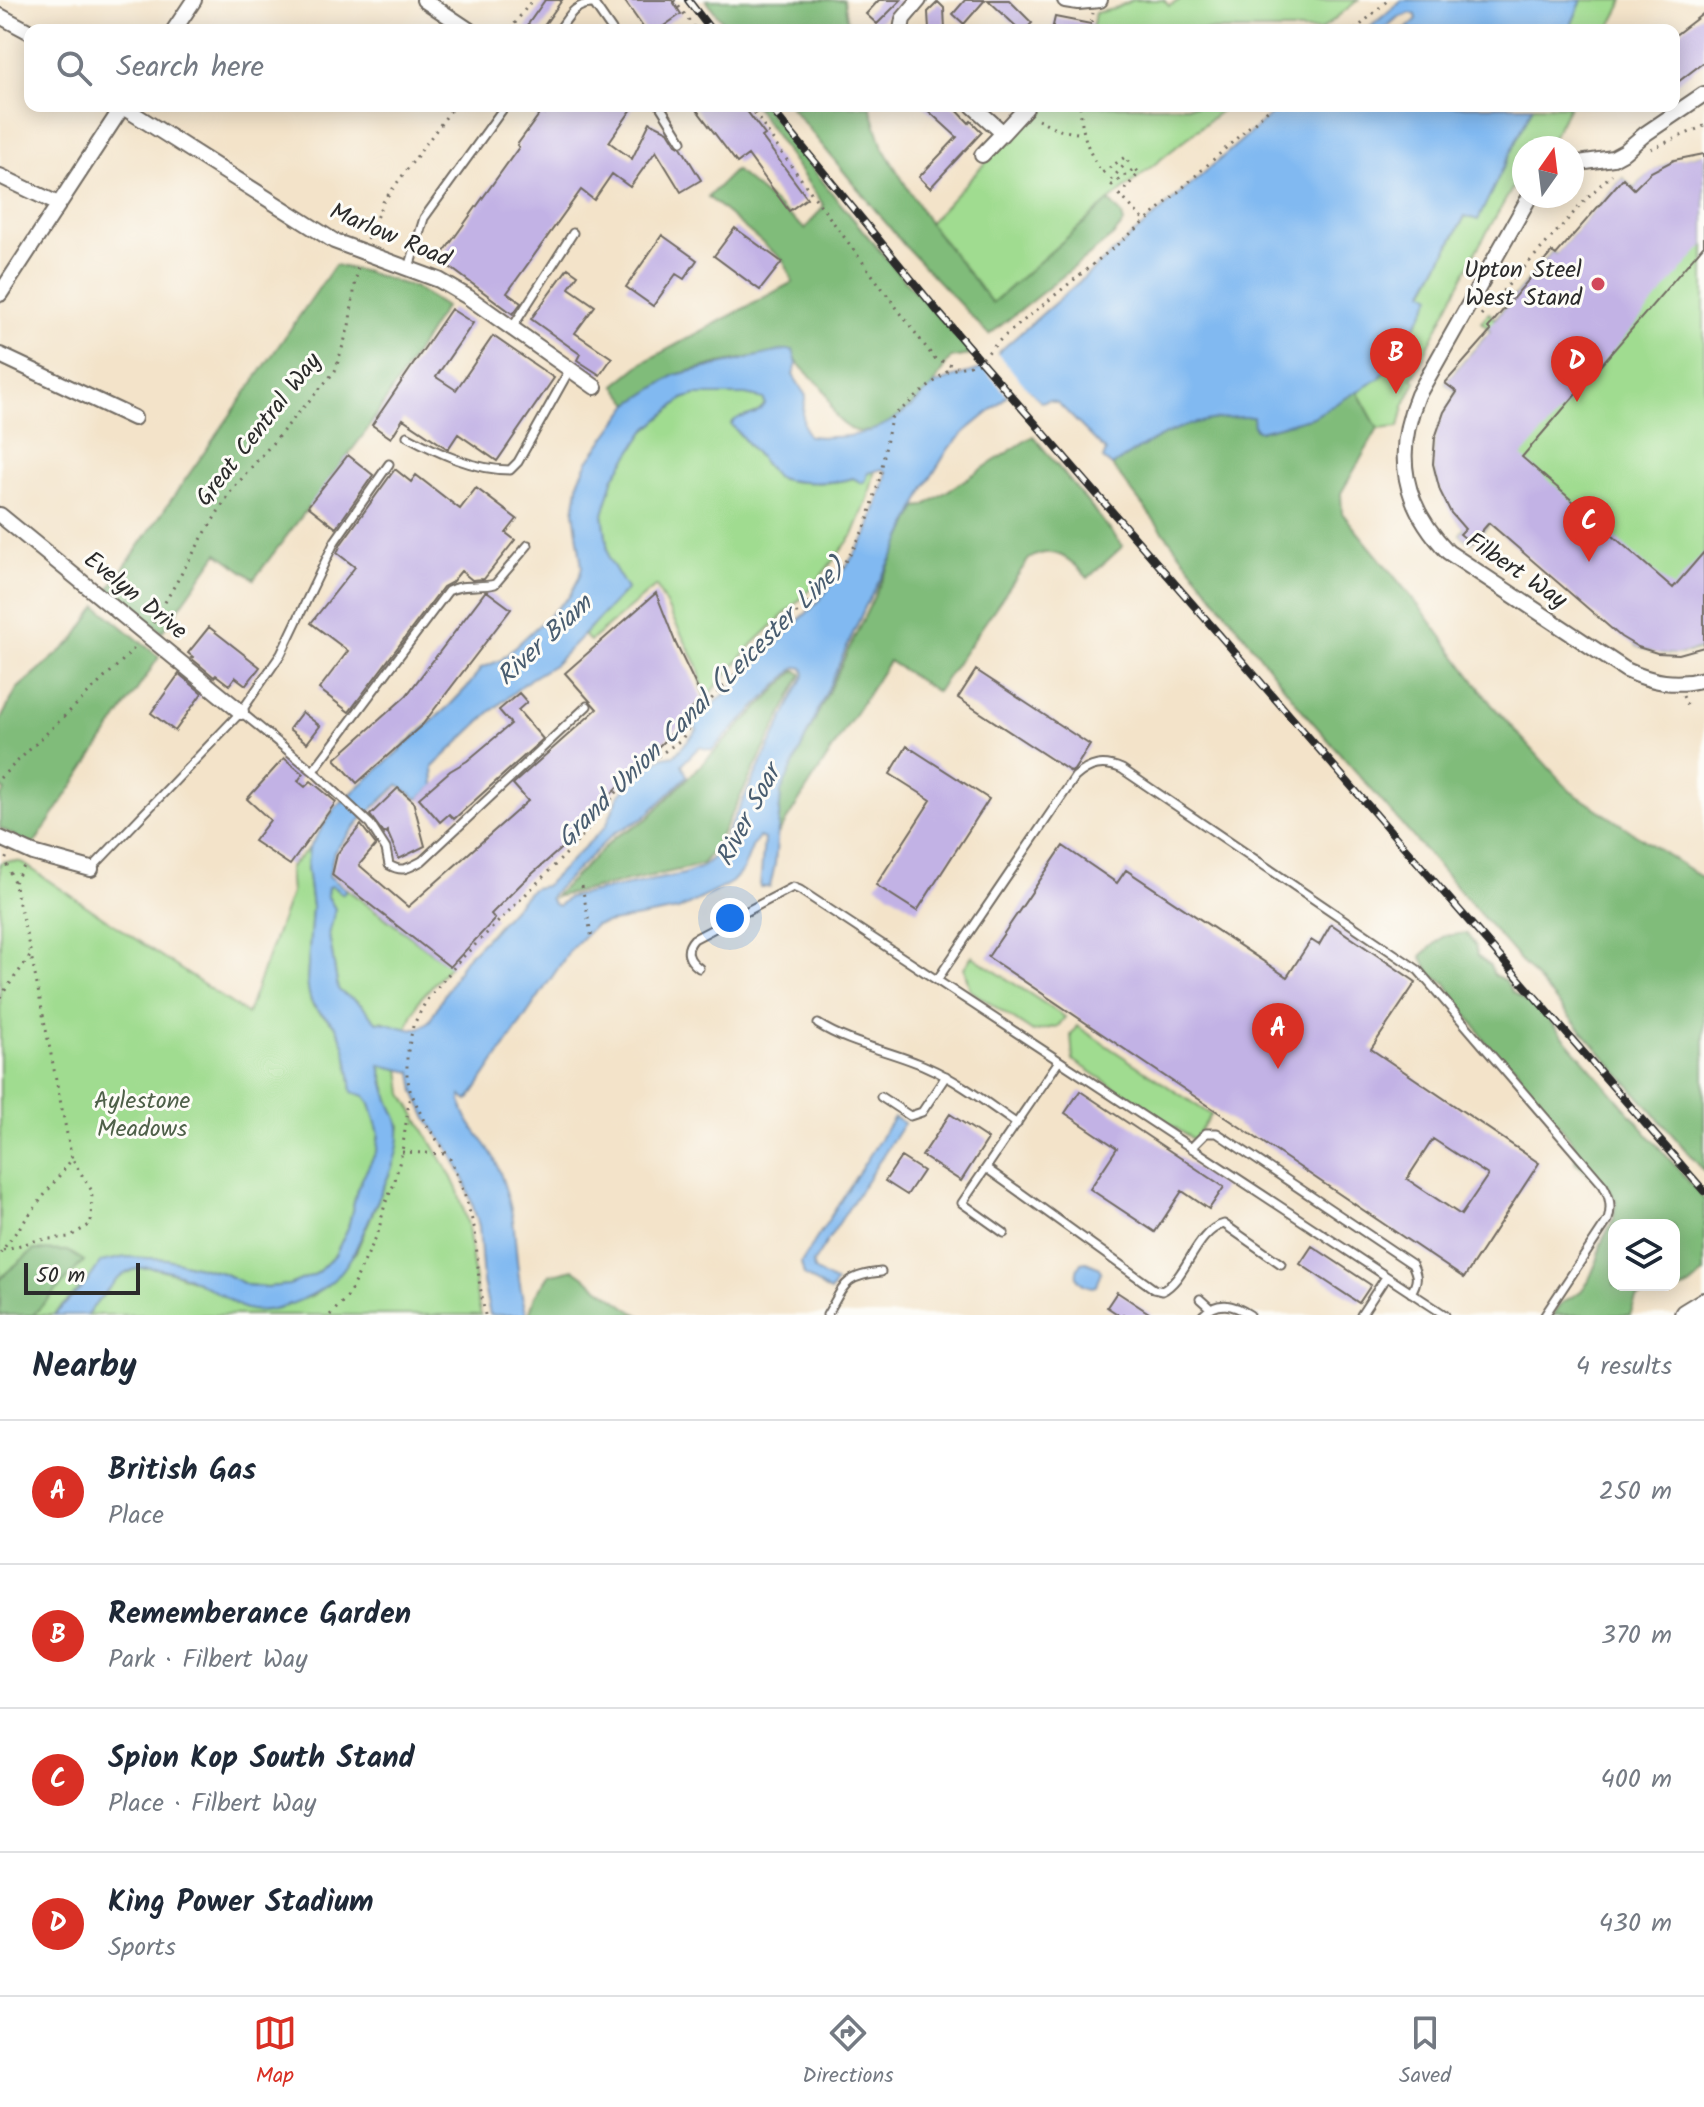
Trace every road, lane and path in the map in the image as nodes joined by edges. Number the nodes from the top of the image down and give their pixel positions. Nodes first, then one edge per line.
1 (194, 0) edge
2 (424, 0) edge
3 (532, 0) edge
4 (674, 0) edge
5 (919, 0) edge
6 (1065, 0) edge
7 (1100, 0) edge
8 (1388, 0) edge
9 (0, 16) edge
10 (178, 24) edge
11 (460, 24) edge
12 (514, 24) edge
13 (563, 24) edge
14 (608, 24) edge
15 (692, 24) edge
16 (902, 24) edge
17 (1362, 24) edge
18 (24, 29) edge
19 (1704, 94) edge
20 (1680, 110) edge
21 (119, 112) edge
22 (132, 112) edge
23 (450, 112) edge
24 (501, 112) edge
25 (664, 112) edge
26 (754, 112) edge
27 (980, 112) edge
28 (1022, 112) edge
29 (1030, 112) edge
30 (1081, 112) edge
31 (1265, 112) edge
32 (1677, 112) edge
33 (1704, 126) edge
34 (1003, 133) junction
35 (1083, 134) junction
36 (682, 141) dead end
37 (1641, 153) dead end
38 (982, 155) dead end
39 (1584, 162) edge
40 (1619, 167) dead end
41 (1102, 173) junction
42 (0, 176) edge
43 (1109, 182) junction
44 (58, 204) junction
45 (1523, 208) edge
46 (1145, 222) junction
47 (573, 233) dead end
48 (361, 252) junction
49 (409, 268) junction
50 (0, 294) edge
51 (1476, 319) dead end
52 (512, 328) junction
53 (0, 355) edge
54 (957, 367) junction
55 (570, 369) junction
56 (595, 387) dead end
57 (134, 418) dead end
58 (407, 436) dead end
59 (389, 464) dead end
60 (0, 515) edge
61 (528, 545) dead end
62 (146, 634) junction
63 (1704, 679) edge
64 (587, 706) dead end
65 (241, 712) junction
66 (313, 771) junction
67 (0, 778) edge
68 (5, 841) edge
69 (33, 853) junction
70 (91, 869) joint
71 (14, 882) junction
72 (582, 886) dead end
73 (592, 939) dead end
74 (31, 955) junction
75 (699, 968) dead end
76 (937, 980) junction
77 (0, 997) edge
78 (818, 1024) dead end
79 (1059, 1061) junction
80 (946, 1076) junction
81 (410, 1090) junction
82 (881, 1097) dead end
83 (1017, 1124) junction
84 (1191, 1148) junction
85 (402, 1152) junction
86 (446, 1154) junction
87 (72, 1159) junction
88 (986, 1168) junction
89 (1004, 1233) dead end
90 (1, 1252) edge
91 (1281, 1264) dead end
92 (881, 1272) dead end
93 (1386, 1277) junction
94 (1411, 1293) junction
95 (1200, 1299) dead end
96 (1704, 1304) edge
97 (1210, 1308) junction
98 (330, 1315) edge
99 (485, 1315) edge
100 (827, 1315) edge
101 (1203, 1315) edge
102 (1250, 1315) edge
103 (1361, 1315) edge
104 (1445, 1315) edge
105 (1545, 1315) edge
106 (1686, 1315) edge

1 - 10 street
2 - 11 street
3 - 12 path
4 - 15 path
5 - 16 street
6 - 7 street
8 - 17 path
9 - 18 street
13 - 14 lane
19 - 20 street
21 - 44 street
22 - 48 street, Marlow Road
23 - 48 path, Great Central Way
24 - 49 lane
25 - 36 lane
26 - 54 path
27 - 34 street
28 - 34 street
29 - 35 path
30 - 35 path
31 - 46 path
32 - 39 street
33 - 37 path
34 - 38 street
35 - 41 path
40 - 51 path
41 - 43 path
41 - 43 path
42 - 44 street
43 - 46 path
44 - 50 street
45 - 63 street, Filbert Way
46 - 54 path
47 - 52 lane
48 - 49 street, Marlow Road
48 - 62 path, Great Central Way
49 - 52 street, Marlow Road
52 - 55 street, Marlow Road
53 - 57 street
54 - 81 path
55 - 56 street, Marlow Road
55 - 58 lane
59 - 65 lane
60 - 62 street, Evelyn Drive
61 - 66 lane
62 - 65 street, Evelyn Drive
62 - 67 path, Great Central Way
64 - 66 lane
65 - 66 lane
65 - 70 lane
68 - 69 street
68 - 71 path
69 - 70 street
69 - 71 path
71 - 74 path
72 - 73 path
74 - 77 path
74 - 87 path
75 - 76 lane
76 - 79 lane
76 - 105 lane
78 - 80 lane
79 - 83 lane
79 - 84 lane
80 - 82 lane
80 - 83 lane
81 - 85 path
81 - 86 path
83 - 88 lane
84 - 93 lane
84 - 94 lane
85 - 86 path
85 - 98 path
86 - 99 path
87 - 90 path
87 - 90 path
88 - 89 lane
88 - 91 lane
92 - 100 lane
93 - 94 lane
93 - 103 lane
94 - 104 lane
95 - 97 lane
96 - 106 main road
97 - 101 lane
97 - 102 lane

